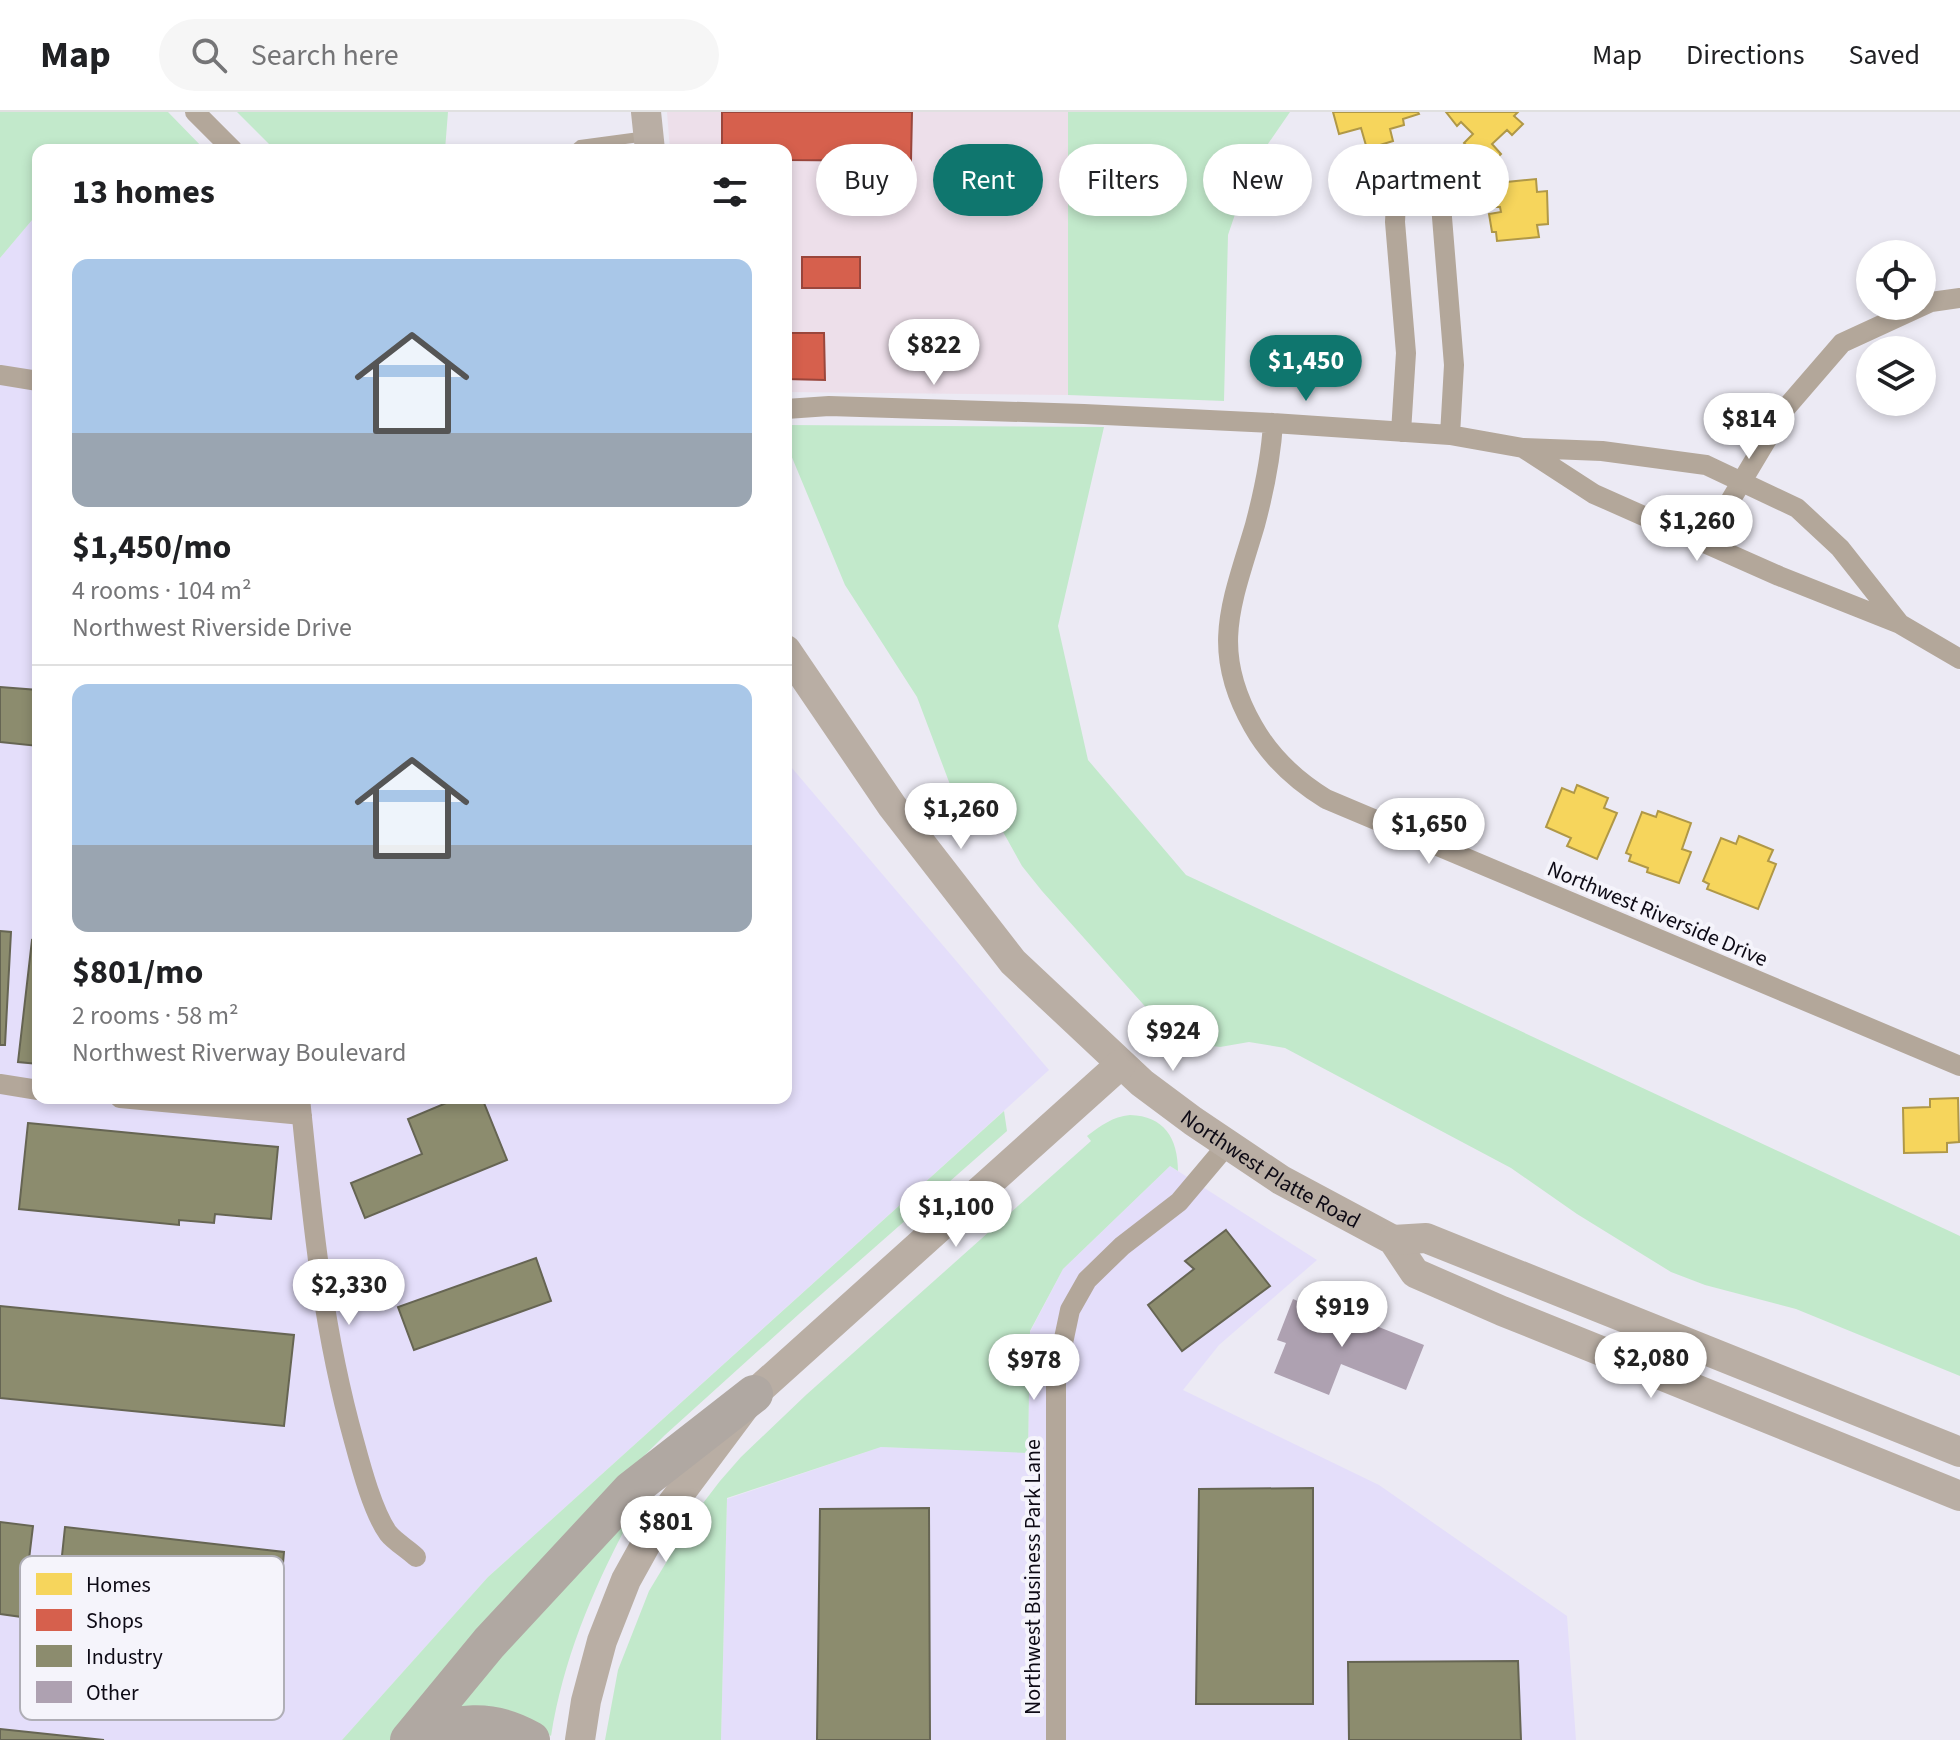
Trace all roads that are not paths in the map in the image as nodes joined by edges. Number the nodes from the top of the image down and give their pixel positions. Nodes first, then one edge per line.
1 (195, 112) edge
2 (648, 132) edge
3 (227, 144) edge
4 (585, 144) edge
5 (1960, 298) edge
6 (0, 375) edge
7 (32, 380) edge
8 (792, 409) edge
9 (1273, 423) junction
10 (1401, 432) junction
11 (1450, 435) junction
12 (1523, 448) junction
13 (1742, 482) junction
14 (1705, 543) junction
15 (1900, 624) junction
16 (792, 659) edge
17 (1960, 659) edge
18 (1121, 1064) junction
19 (1960, 1066) edge
20 (0, 1084) edge
21 (32, 1089) edge
22 (241, 1104) edge
23 (301, 1107) edge
24 (1227, 1145) junction
25 (1393, 1240) junction
26 (754, 1394) junction
27 (1960, 1452) edge
28 (1960, 1496) edge
29 (416, 1557) dead end
30 (411, 1738) edge
31 (531, 1740) edge
32 (580, 1740) edge
33 (1056, 1740) edge

1 - 3 street
2 - 4 lane
5 - 13 street
6 - 7 street
8 - 9 street
9 - 10 street
9 - 19 street, Northwest Riverside Drive
10 - 11 street
10 - 11 street
11 - 12 street
12 - 13 street
12 - 14 street
13 - 14 street
13 - 15 street
14 - 15 street
15 - 17 street
16 - 18 main road, Northwest Platte Road
18 - 24 main road, Northwest Platte Road
18 - 26 main road
20 - 21 street
22 - 23 street
23 - 29 street
24 - 25 main road, Northwest Platte Road
24 - 33 street, Northwest Business Park Lane
25 - 27 main road, Northwest Platte Road
25 - 28 main road, Northwest Platte Road
26 - 30 highway
26 - 32 main road
30 - 31 highway

